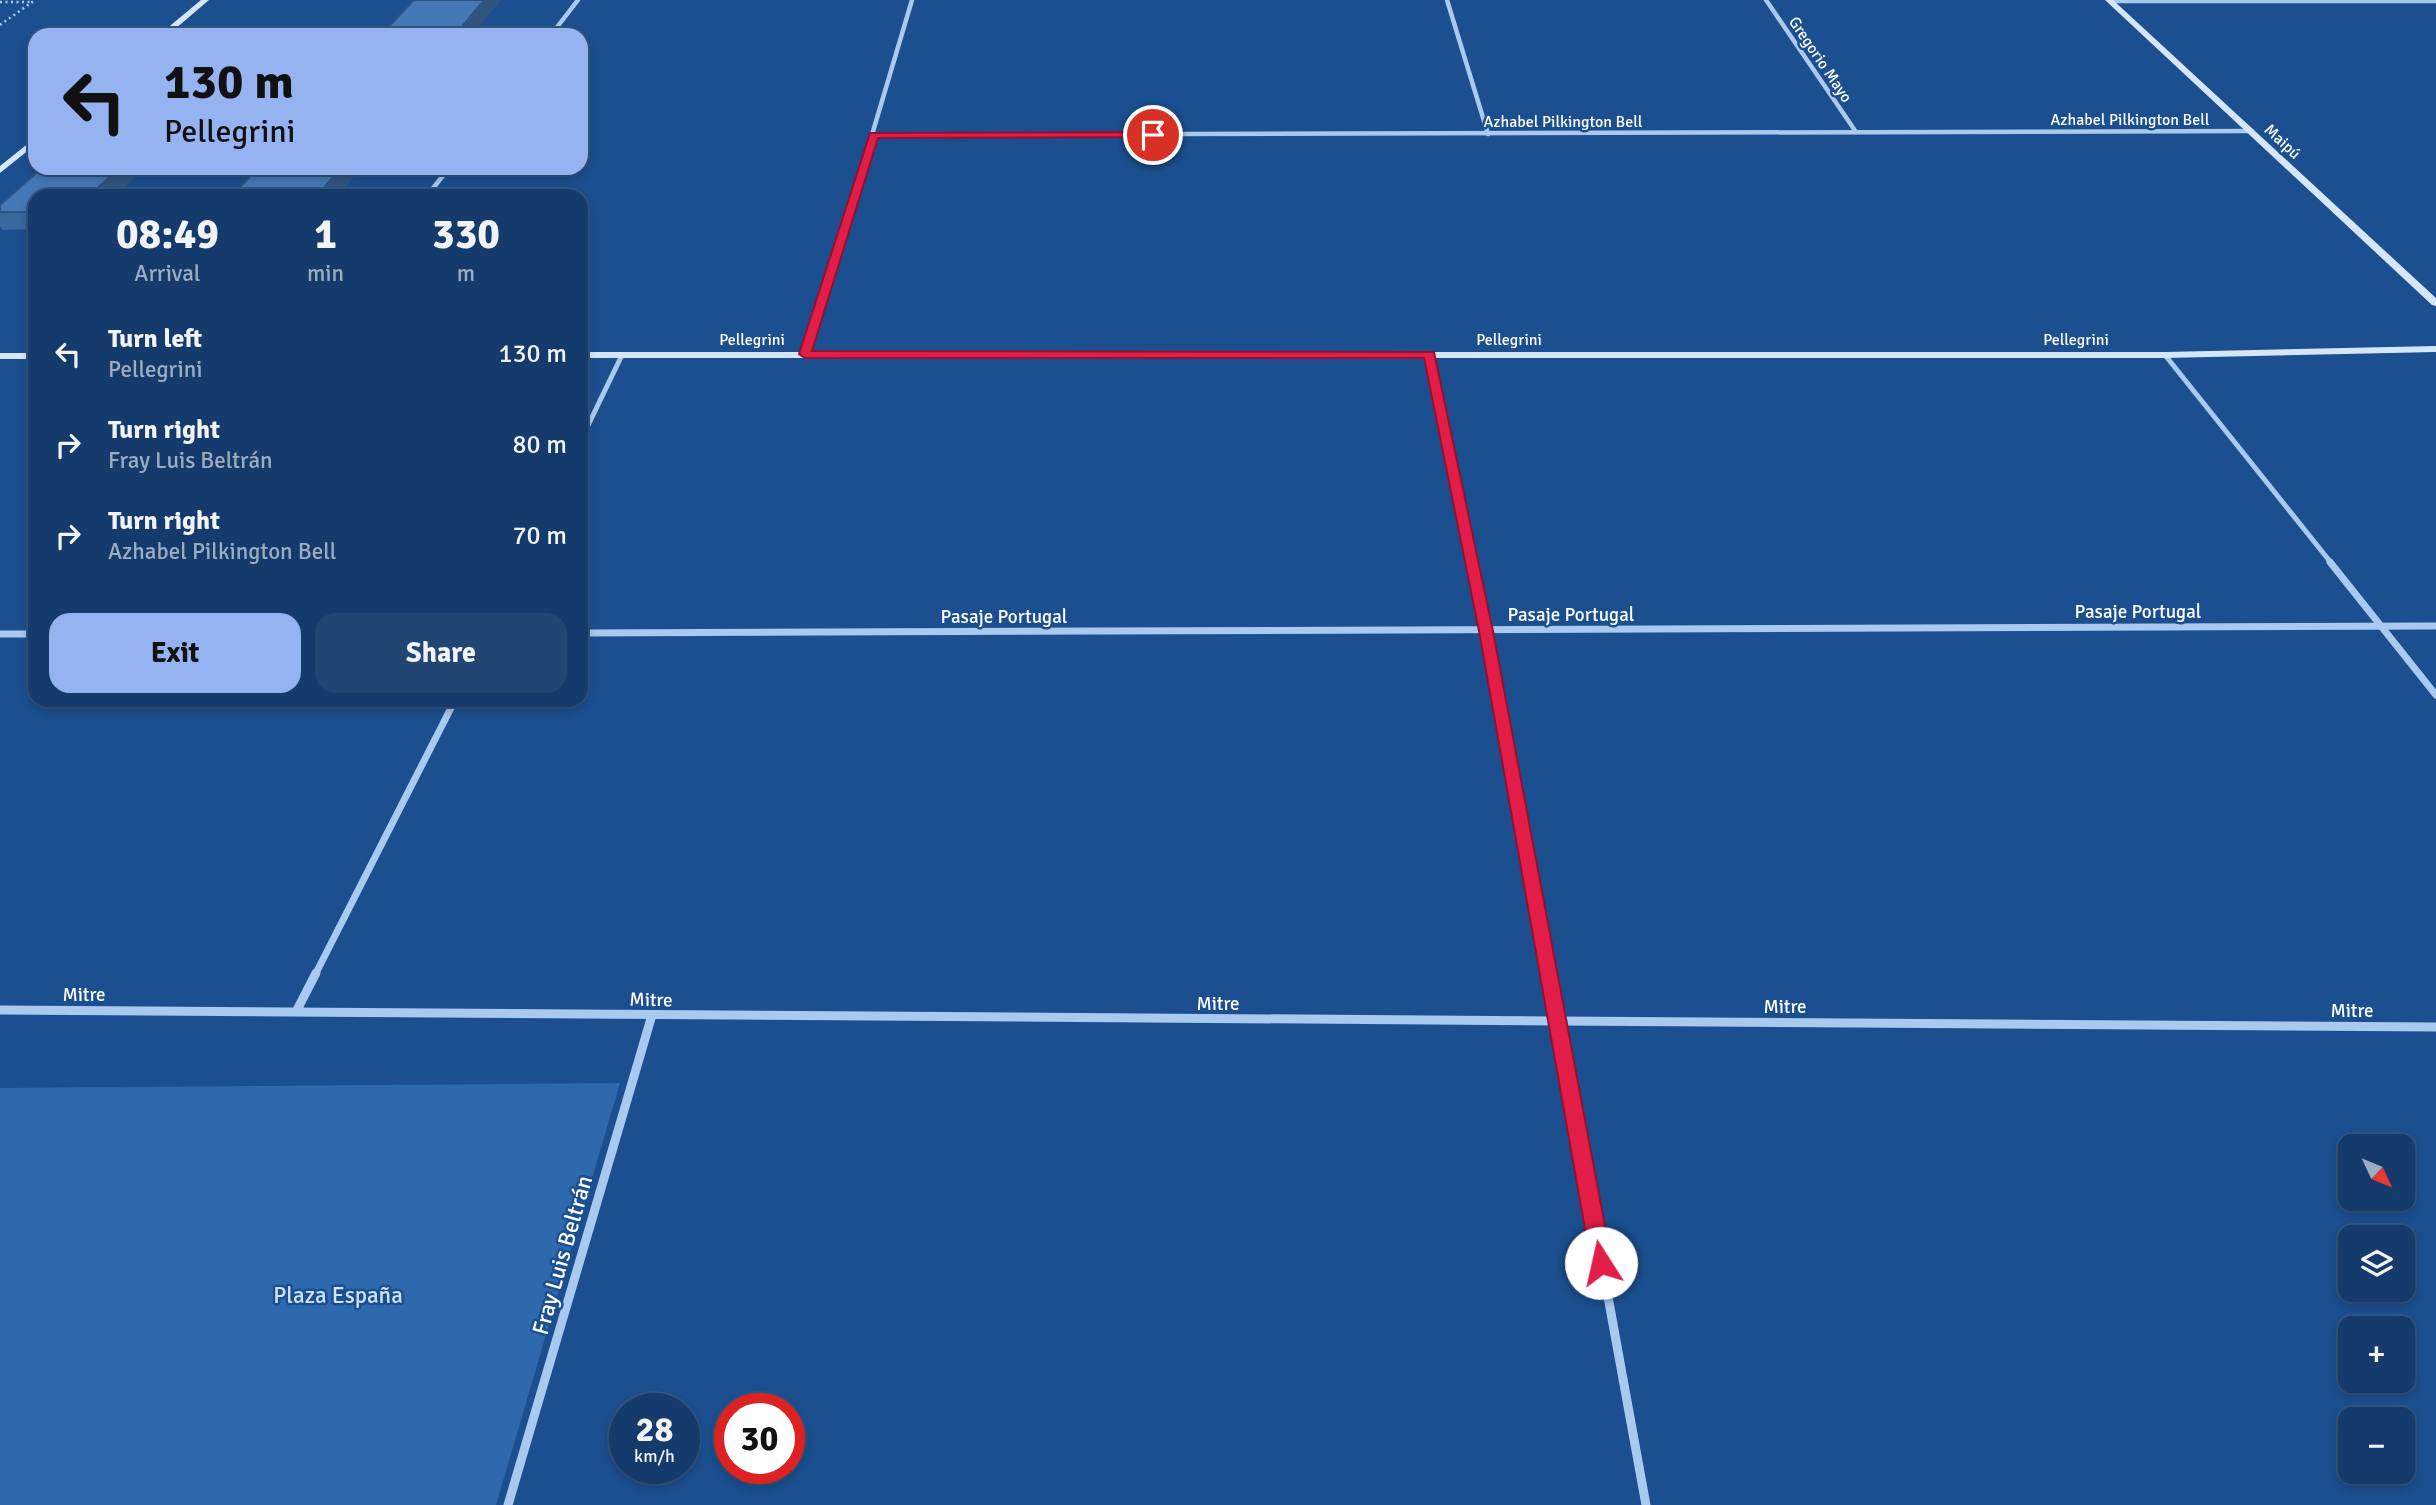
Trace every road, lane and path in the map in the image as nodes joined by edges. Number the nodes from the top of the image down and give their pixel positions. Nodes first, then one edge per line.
1 (205, 0) edge
2 (578, 0) edge
3 (912, 0) edge
4 (1447, 0) edge
5 (1766, 0) edge
6 (33, 1) edge
7 (2109, 1) edge
8 (2436, 1) edge
9 (0, 2) edge
10 (0, 25) edge
11 (171, 28) edge
12 (556, 28) edge
13 (2252, 131) junction
14 (1856, 132) junction
15 (1488, 134) junction
16 (874, 135) junction
17 (28, 147) edge
18 (0, 170) edge
19 (444, 175) edge
20 (432, 189) edge
21 (2436, 303) edge
22 (2436, 349) edge
23 (805, 354) junction
24 (1430, 354) junction
25 (588, 355) edge
26 (622, 355) junction
27 (2165, 355) junction
28 (0, 356) edge
29 (28, 356) edge
30 (588, 425) edge
31 (2380, 625) junction
32 (2436, 626) edge
33 (1486, 631) junction
34 (588, 633) edge
35 (0, 634) edge
36 (28, 634) edge
37 (2436, 695) edge
38 (451, 707) edge
39 (0, 1010) edge
40 (297, 1010) junction
41 (652, 1015) junction
42 (1557, 1020) junction
43 (2436, 1027) edge
44 (508, 1505) edge
45 (1646, 1505) edge

1 - 11 street
2 - 12 street
3 - 16 street
4 - 15 street
5 - 14 street, Gregorio Mayo
6 - 9 path
6 - 10 path
7 - 8 street
7 - 13 street, Maipú
13 - 14 street, Azhabel Pilkington Bell
13 - 21 street, Maipú
14 - 15 street, Azhabel Pilkington Bell
15 - 16 street, Azhabel Pilkington Bell
16 - 23 street
17 - 18 street
19 - 20 street
22 - 27 street, Pellegrini
23 - 24 street, Pellegrini
23 - 26 street, Pellegrini
24 - 27 street, Pellegrini
24 - 33 street
25 - 26 street, Pellegrini
26 - 30 street
27 - 31 street
28 - 29 street
31 - 32 street, Pasaje Portugal
31 - 33 street, Pasaje Portugal
31 - 37 street
33 - 34 street, Pasaje Portugal
33 - 42 street
35 - 36 street
38 - 40 street
39 - 40 street, Mitre
40 - 41 street, Mitre
41 - 42 street, Mitre
41 - 44 street, Fray Luis Beltrán
42 - 43 street, Mitre
42 - 45 street

